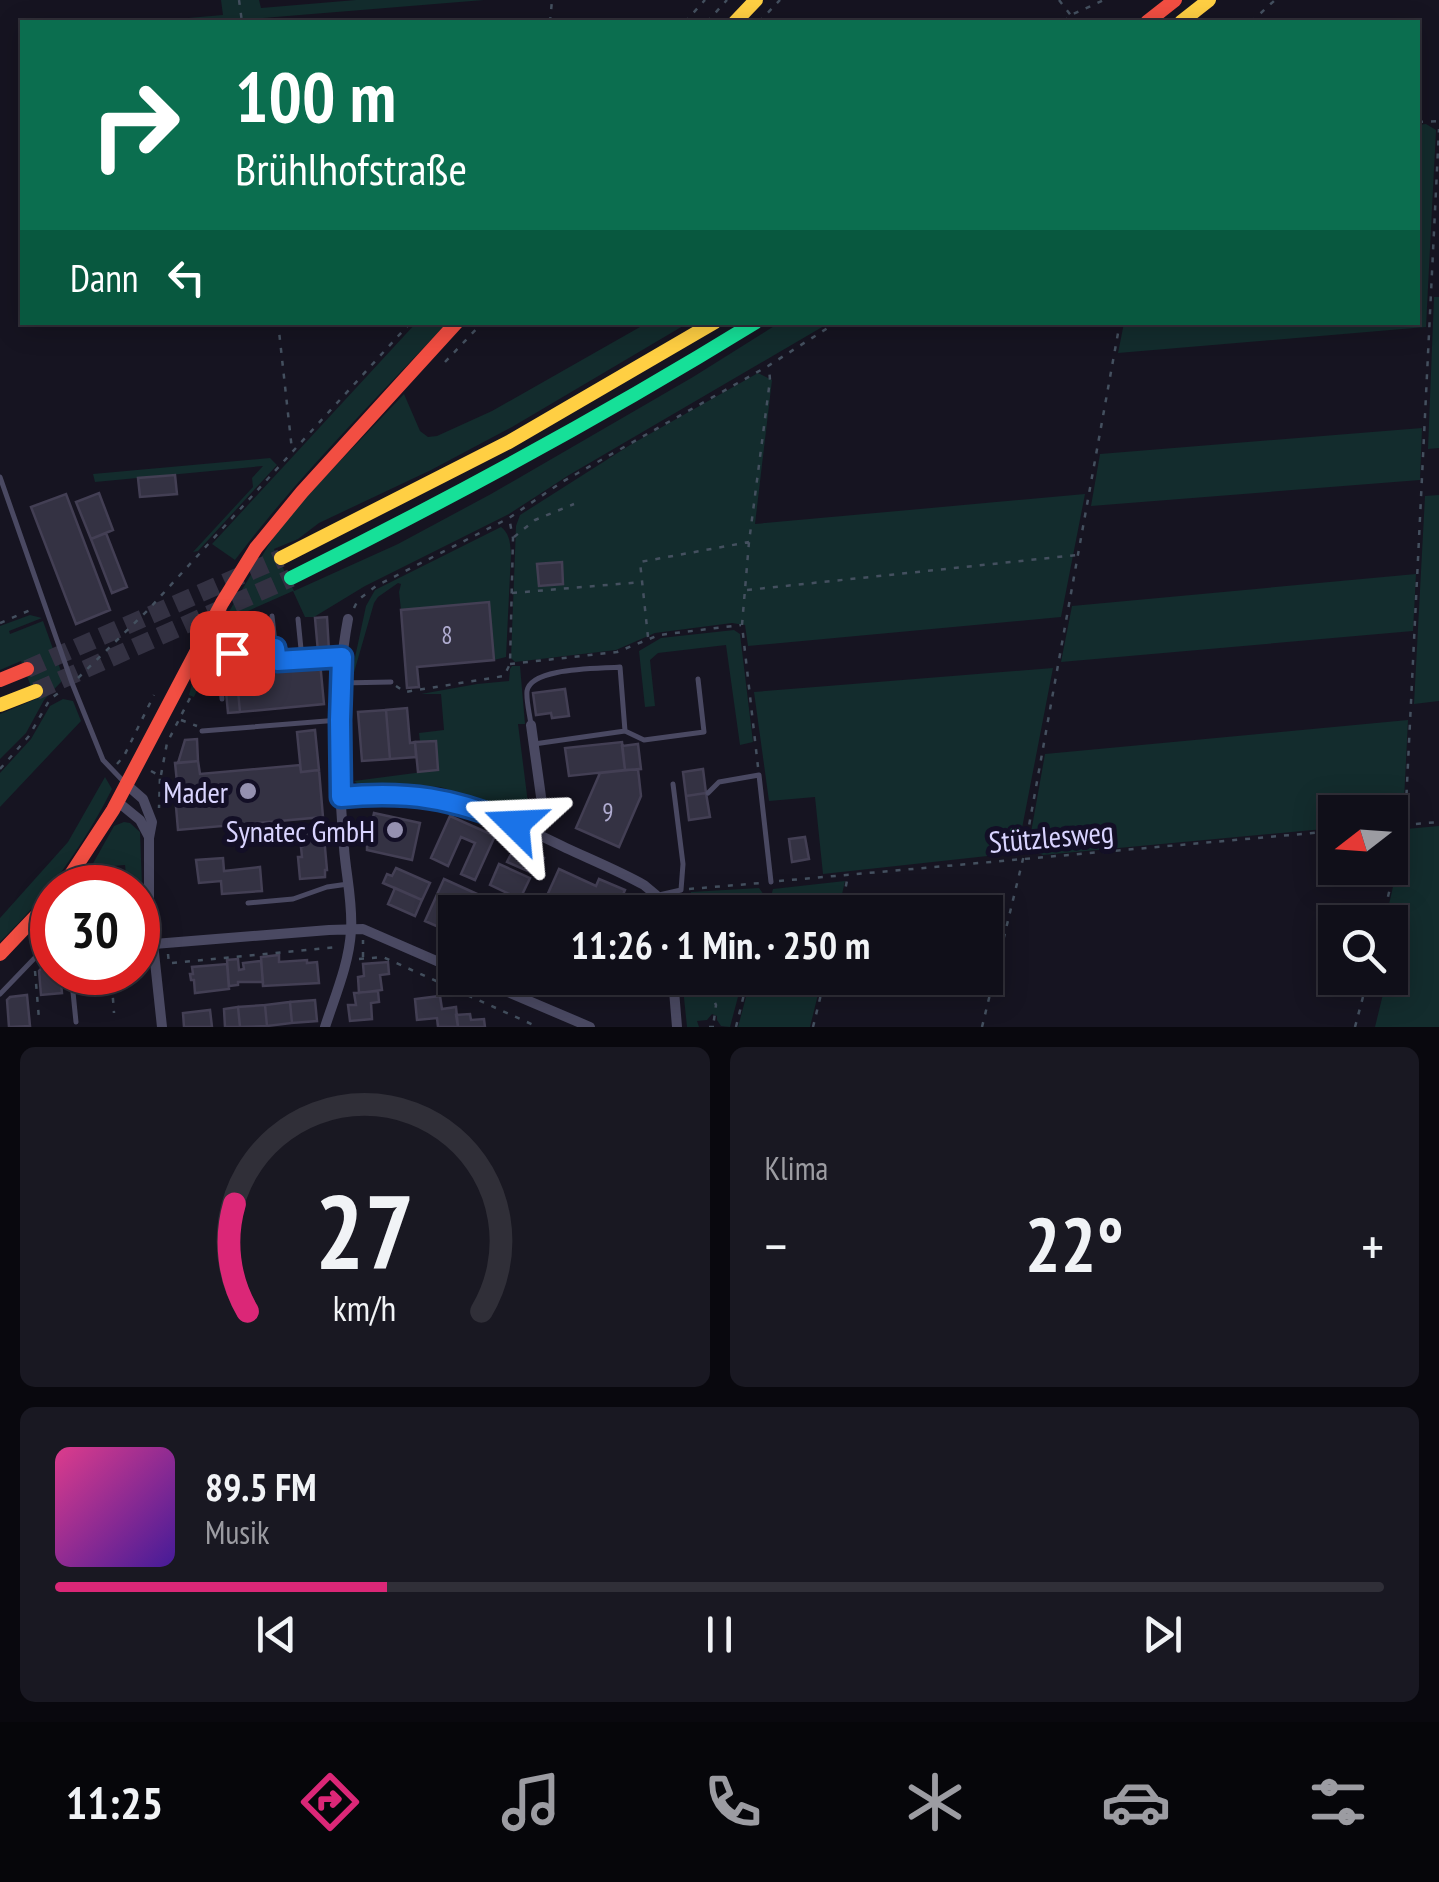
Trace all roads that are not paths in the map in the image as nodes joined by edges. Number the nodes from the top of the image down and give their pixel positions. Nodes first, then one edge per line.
1 (756, 0) edge
2 (1175, 0) edge
3 (1209, 0) edge
4 (737, 20) edge
5 (1150, 20) edge
6 (1184, 20) edge
7 (454, 325) edge
8 (710, 325) edge
9 (751, 325) edge
10 (0, 477) edge
11 (281, 558) tunnel mouth
12 (292, 578) tunnel mouth
13 (272, 616) dead end
14 (298, 619) dead end
15 (348, 619) road end
16 (275, 648) junction
17 (342, 657) junction
18 (302, 658) junction
19 (27, 669) tunnel mouth
20 (698, 679) dead end
21 (0, 680) edge
22 (341, 682) junction
23 (391, 682) road end
24 (36, 690) tunnel mouth
25 (222, 699) dead end
26 (0, 705) edge
27 (340, 720) junction
28 (532, 725) joint
29 (626, 730) junction
30 (202, 731) road end
31 (534, 744) junction
32 (673, 784) dead end
33 (127, 785) junction
34 (708, 793) dead end
35 (341, 797) junction
36 (118, 802) junction
37 (538, 834) junction
38 (149, 838) junction
39 (78, 865) edge
40 (147, 865) edge
41 (770, 882) road end
42 (348, 884) junction
43 (656, 895) joint
44 (248, 903) dead end
45 (30, 922) edge
46 (357, 929) junction
47 (160, 944) edge
48 (0, 954) edge
49 (438, 962) edge
50 (30, 963) edge
51 (0, 994) edge
52 (73, 995) edge
53 (159, 995) edge
54 (515, 995) edge
55 (675, 995) edge
56 (76, 1022) dead end
57 (162, 1027) edge
58 (326, 1027) edge
59 (590, 1027) edge
60 (678, 1027) edge

1 - 4 main road
2 - 5 main road
3 - 6 main road
7 - 33 main road
8 - 11 main road
9 - 12 main road
10 - 33 lane
13 - 16 lane
14 - 18 lane
15 - 17 street
16 - 18 lane
16 - 25 lane
17 - 18 lane
17 - 22 street
19 - 21 main road
20 - 29 lane
22 - 23 lane
22 - 27 street
24 - 26 main road
27 - 30 lane
27 - 35 street
28 - 29 lane
28 - 31 street
29 - 31 lane
31 - 37 street
32 - 43 lane
33 - 36 main road
33 - 38 street
34 - 41 lane
35 - 37 street
35 - 42 street
36 - 38 street
36 - 39 main road
37 - 43 street
38 - 40 street
42 - 44 lane
42 - 46 street
45 - 48 main road
46 - 47 street
46 - 49 street
46 - 58 street
50 - 51 lane
52 - 56 lane
53 - 57 street
54 - 59 street
55 - 60 street

